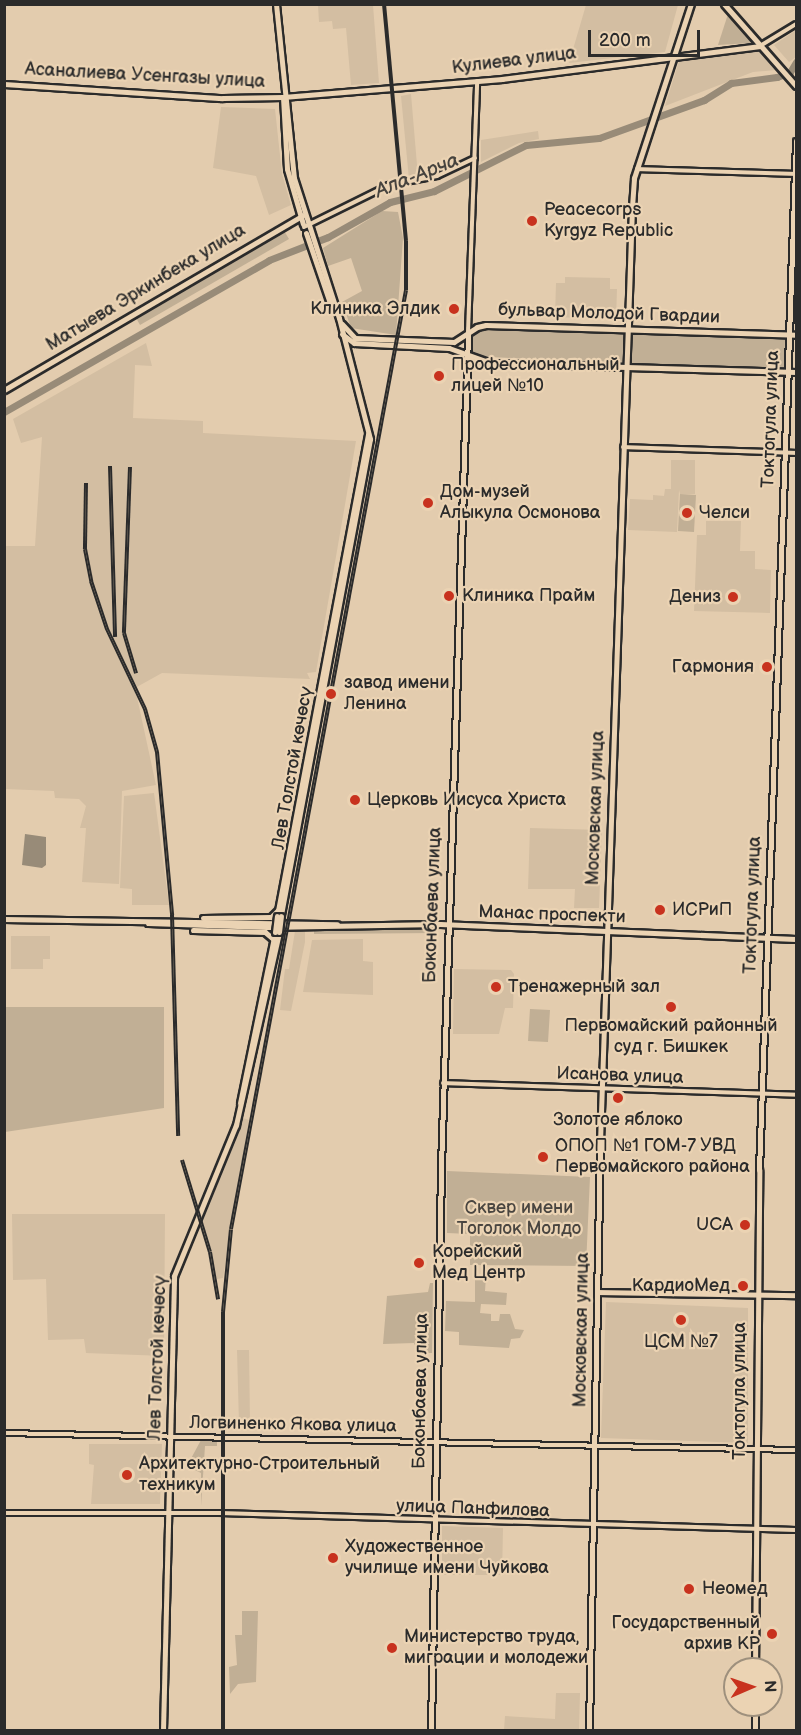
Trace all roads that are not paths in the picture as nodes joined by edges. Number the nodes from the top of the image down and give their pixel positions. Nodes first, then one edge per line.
1 (276, 4) edge
2 (691, 4) edge
3 (724, 4) edge
4 (796, 24) edge
5 (760, 46) junction
6 (674, 55) junction
7 (477, 81) junction
8 (4, 84) edge
9 (796, 86) edge
10 (392, 89) joint
11 (284, 97) junction
12 (796, 141) edge
13 (475, 160) junction
14 (638, 169) junction
15 (796, 174) edge
16 (302, 215) junction
17 (306, 226) junction
18 (314, 251) junction
19 (339, 318) junction
20 (627, 330) junction
21 (342, 333) junction
22 (468, 333) junction
23 (789, 334) junction
24 (796, 335) edge
25 (353, 341) junction
26 (346, 354) junction
27 (467, 356) junction
28 (626, 368) junction
29 (787, 372) junction
30 (796, 372) edge
31 (4, 390) edge
32 (368, 434) junction
33 (623, 447) junction
34 (784, 453) junction
35 (796, 453) edge
36 (279, 909) junction
37 (279, 916) junction
38 (4, 919) edge
39 (178, 923) junction
40 (447, 925) junction
41 (277, 932) junction
42 (607, 932) junction
43 (768, 938) junction
44 (273, 939) junction
45 (796, 939) edge
46 (443, 1083) junction
47 (602, 1089) junction
48 (762, 1094) junction
49 (796, 1095) edge
50 (240, 1108) junction
51 (598, 1292) junction
52 (756, 1294) junction
53 (796, 1295) edge
54 (4, 1433) edge
55 (170, 1436) junction
56 (436, 1442) junction
57 (594, 1445) junction
58 (755, 1449) junction
59 (796, 1450) edge
60 (4, 1513) edge
61 (168, 1513) junction
62 (434, 1521) junction
63 (592, 1526) junction
64 (754, 1529) junction
65 (796, 1530) edge
66 (755, 1657) edge
67 (163, 1731) edge
68 (431, 1731) edge
69 (589, 1731) edge

1 - 11 main road, Лев Толстой көчөсү
2 - 6 main road, Московская улица
3 - 5 main road
4 - 5 street
5 - 6 main road, Кулиева улица
5 - 9 main road
6 - 7 main road, Кулиева улица
6 - 14 main road, Московская улица
7 - 10 main road, Кулиева улица
7 - 13 street, Боконбаева улица
8 - 11 main road, Асаналиева Усенгазы улица
10 - 11 main road, Асаналиева Усенгазы улица
11 - 16 main road, Лев Толстой көчөсү
12 - 15 main road, Токтогула улица
13 - 17 street
13 - 22 street, Боконбаева улица
14 - 15 street
14 - 20 main road, Московская улица
15 - 23 main road, Токтогула улица
16 - 17 main road, Лев Толстой көчөсү
16 - 31 main road, Матыева Эркинбека улица
17 - 18 main road, Лев Толстой көчөсү
18 - 19 main road, Лев Толстой көчөсү
18 - 21 main road, Лев Толстой көчөсү
19 - 21 main road, Лев Толстой көчөсү
19 - 25 main road
20 - 22 main road, бульвар Молодой Гвардии
20 - 23 main road, бульвар Молодой Гвардии
20 - 28 main road, Московская улица
21 - 25 main road
21 - 26 main road, Лев Толстой көчөсү
22 - 25 main road, бульвар Молодой Гвардии
22 - 27 main road, Боконбаева улица
23 - 24 main road, бульвар Молодой Гвардии
23 - 29 main road, Токтогула улица
25 - 26 main road
25 - 27 main road
26 - 32 main road, Лев Толстой көчөсү
27 - 28 main road
27 - 40 main road, Боконбаева улица
28 - 29 main road
28 - 33 main road, Московская улица
29 - 30 main road
29 - 34 main road, Токтогула улица
32 - 36 main road, Лев Толстой көчөсү
32 - 37 main road, Лев Толстой көчөсү
33 - 34 street
33 - 42 main road, Московская улица
34 - 35 street
34 - 43 main road, Токтогула улица
36 - 37 main road, Лев Толстой көчөсү
36 - 39 main road
37 - 41 main road, Лев Толстой көчөсү, bridge
38 - 39 main road
39 - 40 main road, Манас проспекти
39 - 44 main road
40 - 42 main road, Манас проспекти
40 - 46 main road, Боконбаева улица
41 - 44 main road, Лев Толстой көчөсү
41 - 50 main road, Лев Толстой көчөсү
42 - 43 main road, Манас проспекти
42 - 47 main road, Московская улица
43 - 45 main road, Манас проспекти
43 - 48 main road, Токтогула улица
44 - 50 main road, Лев Толстой көчөсү
46 - 47 street, Исанова улица
46 - 56 main road, Боконбаева улица
47 - 48 street, Исанова улица
47 - 51 main road, Московская улица
48 - 49 street, Исанова улица
48 - 52 main road, Токтогула улица
50 - 55 main road, Лев Толстой көчөсү
51 - 52 main road
51 - 57 main road, Московская улица
52 - 53 main road
52 - 58 main road, Токтогула улица
54 - 55 street, Логвиненко Якова улица
55 - 56 street, Логвиненко Якова улица
55 - 61 main road, Лев Толстой көчөсү
56 - 57 street, Логвиненко Якова улица
56 - 62 main road, Боконбаева улица
57 - 58 street, Логвиненко Якова улица
57 - 63 main road, Московская улица
58 - 59 street, Логвиненко Якова улица
58 - 64 main road, Токтогула улица
60 - 61 street, улица Панфилова
61 - 62 street, улица Панфилова
61 - 67 main road, Лев Толстой көчөсү
62 - 63 street, улица Панфилова
62 - 68 main road, Боконбаева улица
63 - 64 street, улица Панфилова
63 - 69 main road, Московская улица
64 - 65 street, улица Панфилова
64 - 66 main road, Токтогула улица

